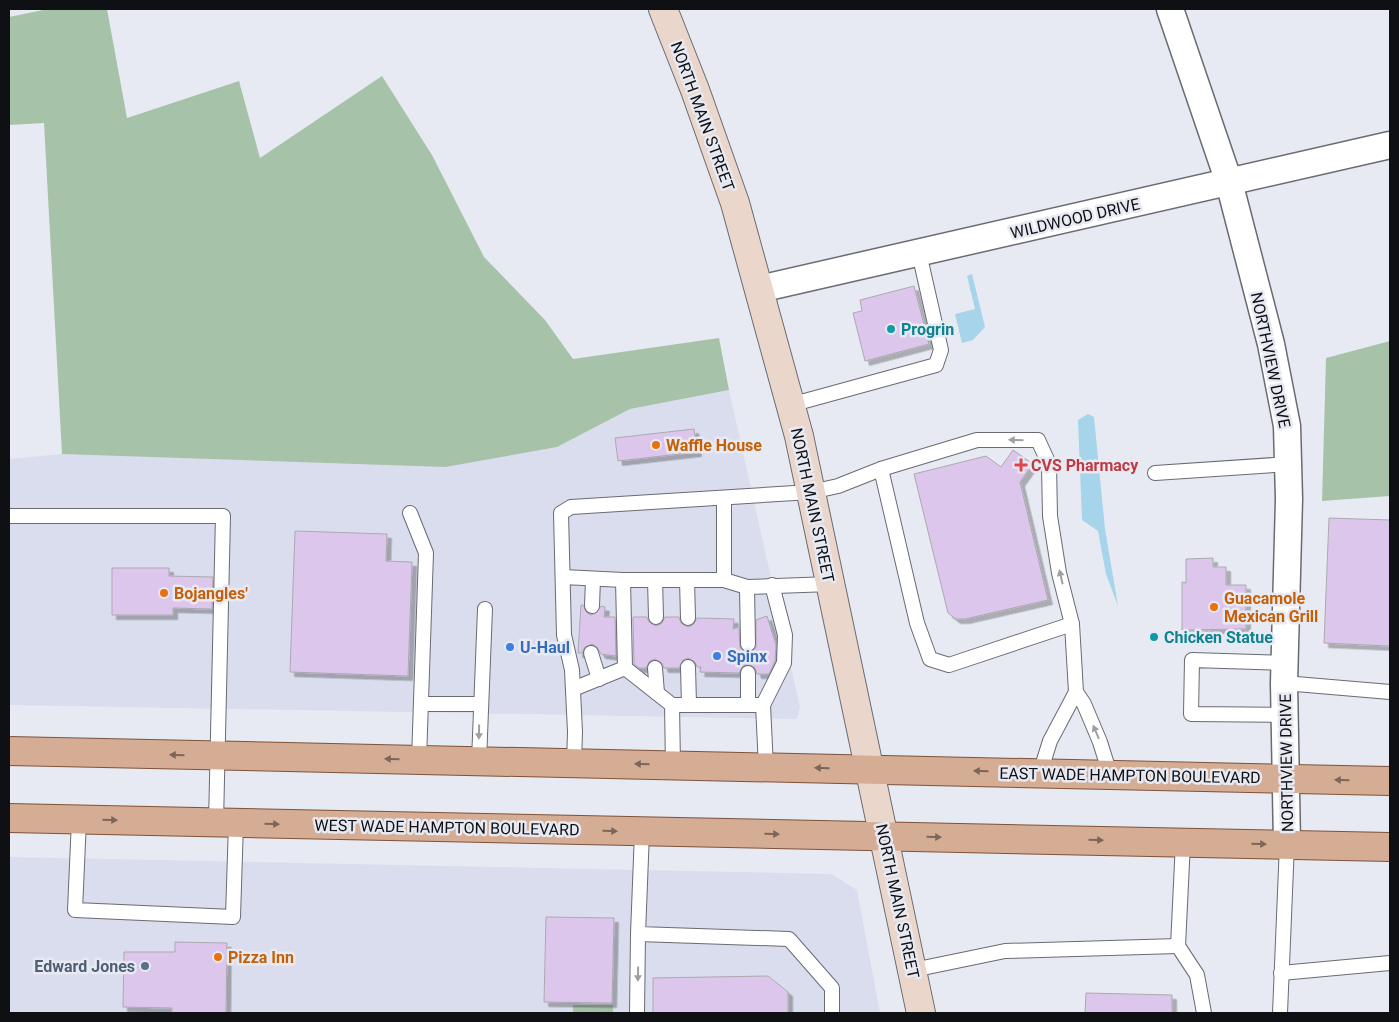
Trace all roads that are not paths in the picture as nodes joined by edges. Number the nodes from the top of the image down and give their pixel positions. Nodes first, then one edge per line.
1 (663, 9) edge
2 (1170, 9) edge
3 (1390, 145) edge
4 (1228, 182) junction
5 (919, 253) junction
6 (760, 289) junction
7 (790, 405) junction
8 (1288, 464) junction
9 (881, 469) junction
10 (1155, 472) dead end
11 (811, 492) junction
12 (724, 498) junction
13 (410, 513) dead end
14 (9, 516) edge
15 (563, 577) junction
16 (593, 579) junction
17 (623, 580) junction
18 (655, 580) junction
19 (687, 580) junction
20 (724, 580) junction
21 (831, 584) junction
22 (772, 585) junction
23 (747, 587) junction
24 (592, 606) dead end
25 (485, 610) dead end
26 (656, 617) dead end
27 (688, 618) dead end
28 (1072, 624) junction
29 (748, 644) dead end
30 (591, 654) dead end
31 (624, 668) junction
32 (655, 668) dead end
33 (688, 668) dead end
34 (1285, 673) junction
35 (748, 674) dead end
36 (599, 679) junction
37 (573, 689) junction
38 (1076, 692) junction
39 (1390, 692) edge
40 (657, 694) junction
41 (422, 704) junction
42 (480, 704) junction
43 (672, 705) junction
44 (689, 705) junction
45 (748, 705) junction
46 (763, 705) junction
47 (1285, 715) junction
48 (9, 752) edge
49 (218, 756) junction
50 (419, 760) junction
51 (479, 761) junction
52 (574, 763) junction
53 (673, 765) junction
54 (766, 767) junction
55 (871, 769) junction
56 (1040, 772) junction
57 (1110, 774) junction
58 (1286, 779) junction
59 (1390, 781) edge
60 (9, 818) edge
61 (79, 820) junction
62 (226, 823) junction
63 (642, 832) junction
64 (885, 836) junction
65 (1183, 842) junction
66 (1287, 844) junction
67 (1390, 847) edge
68 (638, 934) junction
69 (1178, 946) junction
70 (1390, 963) edge
71 (913, 970) junction
72 (1281, 973) junction
73 (637, 1013) edge
74 (832, 1013) edge
75 (921, 1013) edge
76 (1204, 1013) edge
77 (1280, 1013) edge

1 - 6 main road, NORTH MAIN STREET
2 - 4 street, NORTHVIEW DRIVE
3 - 4 street, WILDWOOD DRIVE
4 - 5 street, WILDWOOD DRIVE
4 - 8 street, NORTHVIEW DRIVE
5 - 6 street, WILDWOOD DRIVE
5 - 7 lane
6 - 7 main road, NORTH MAIN STREET
7 - 11 main road, NORTH MAIN STREET
8 - 10 lane
8 - 34 street, NORTHVIEW DRIVE
9 - 11 lane
9 - 28 lane
28 -> 9 lane
11 - 12 lane
11 - 21 main road, NORTH MAIN STREET
12 - 15 lane
12 - 20 lane
13 - 41 lane
14 - 49 lane
15 - 16 lane
15 - 37 lane
16 - 17 lane
16 - 24 lane
17 - 18 lane
17 - 31 lane
18 - 19 lane
18 - 26 lane
19 - 20 lane
19 - 27 lane
20 - 23 lane
21 - 22 lane
21 - 55 main road, NORTH MAIN STREET
22 - 23 lane
22 - 46 lane
23 - 29 lane
25 - 42 lane
28 - 38 lane
30 - 36 lane
31 - 36 lane
31 - 40 lane
32 - 40 lane
33 - 44 lane
34 - 39 lane
34 - 47 street, NORTHVIEW DRIVE
34 - 47 lane
35 - 45 lane
36 - 37 lane
37 - 52 lane
38 - 56 lane
57 -> 38 lane
40 - 43 lane
41 - 42 lane
41 - 50 lane
42 -> 51 lane
43 - 44 lane
43 - 53 lane
44 - 45 lane
45 - 46 lane
46 - 54 lane
47 - 58 street, NORTHVIEW DRIVE
49 -> 48 main road
50 -> 49 main road
49 - 62 lane
50 - 51 main road
51 - 52 main road
53 -> 52 main road
53 - 54 main road
55 -> 54 main road
56 -> 55 main road, EAST WADE HAMPTON BOULEVARD
55 - 64 main road, NORTH MAIN STREET
56 - 57 main road, EAST WADE HAMPTON BOULEVARD
57 - 58 main road, EAST WADE HAMPTON BOULEVARD
59 -> 58 main road, EAST WADE HAMPTON BOULEVARD
58 - 66 street, NORTHVIEW DRIVE
60 - 61 main road, WEST WADE HAMPTON BOULEVARD
61 -> 62 main road, WEST WADE HAMPTON BOULEVARD
61 - 62 lane
62 -> 63 main road, WEST WADE HAMPTON BOULEVARD
63 -> 64 main road, WEST WADE HAMPTON BOULEVARD
63 - 68 lane
64 -> 65 main road
64 - 71 main road, NORTH MAIN STREET
65 -> 66 main road
65 - 69 lane
66 - 67 main road
66 - 72 lane
68 -> 73 lane
68 - 74 lane
69 - 71 lane
69 - 76 lane
70 - 72 lane
71 - 75 main road, NORTH MAIN STREET
72 - 77 lane

